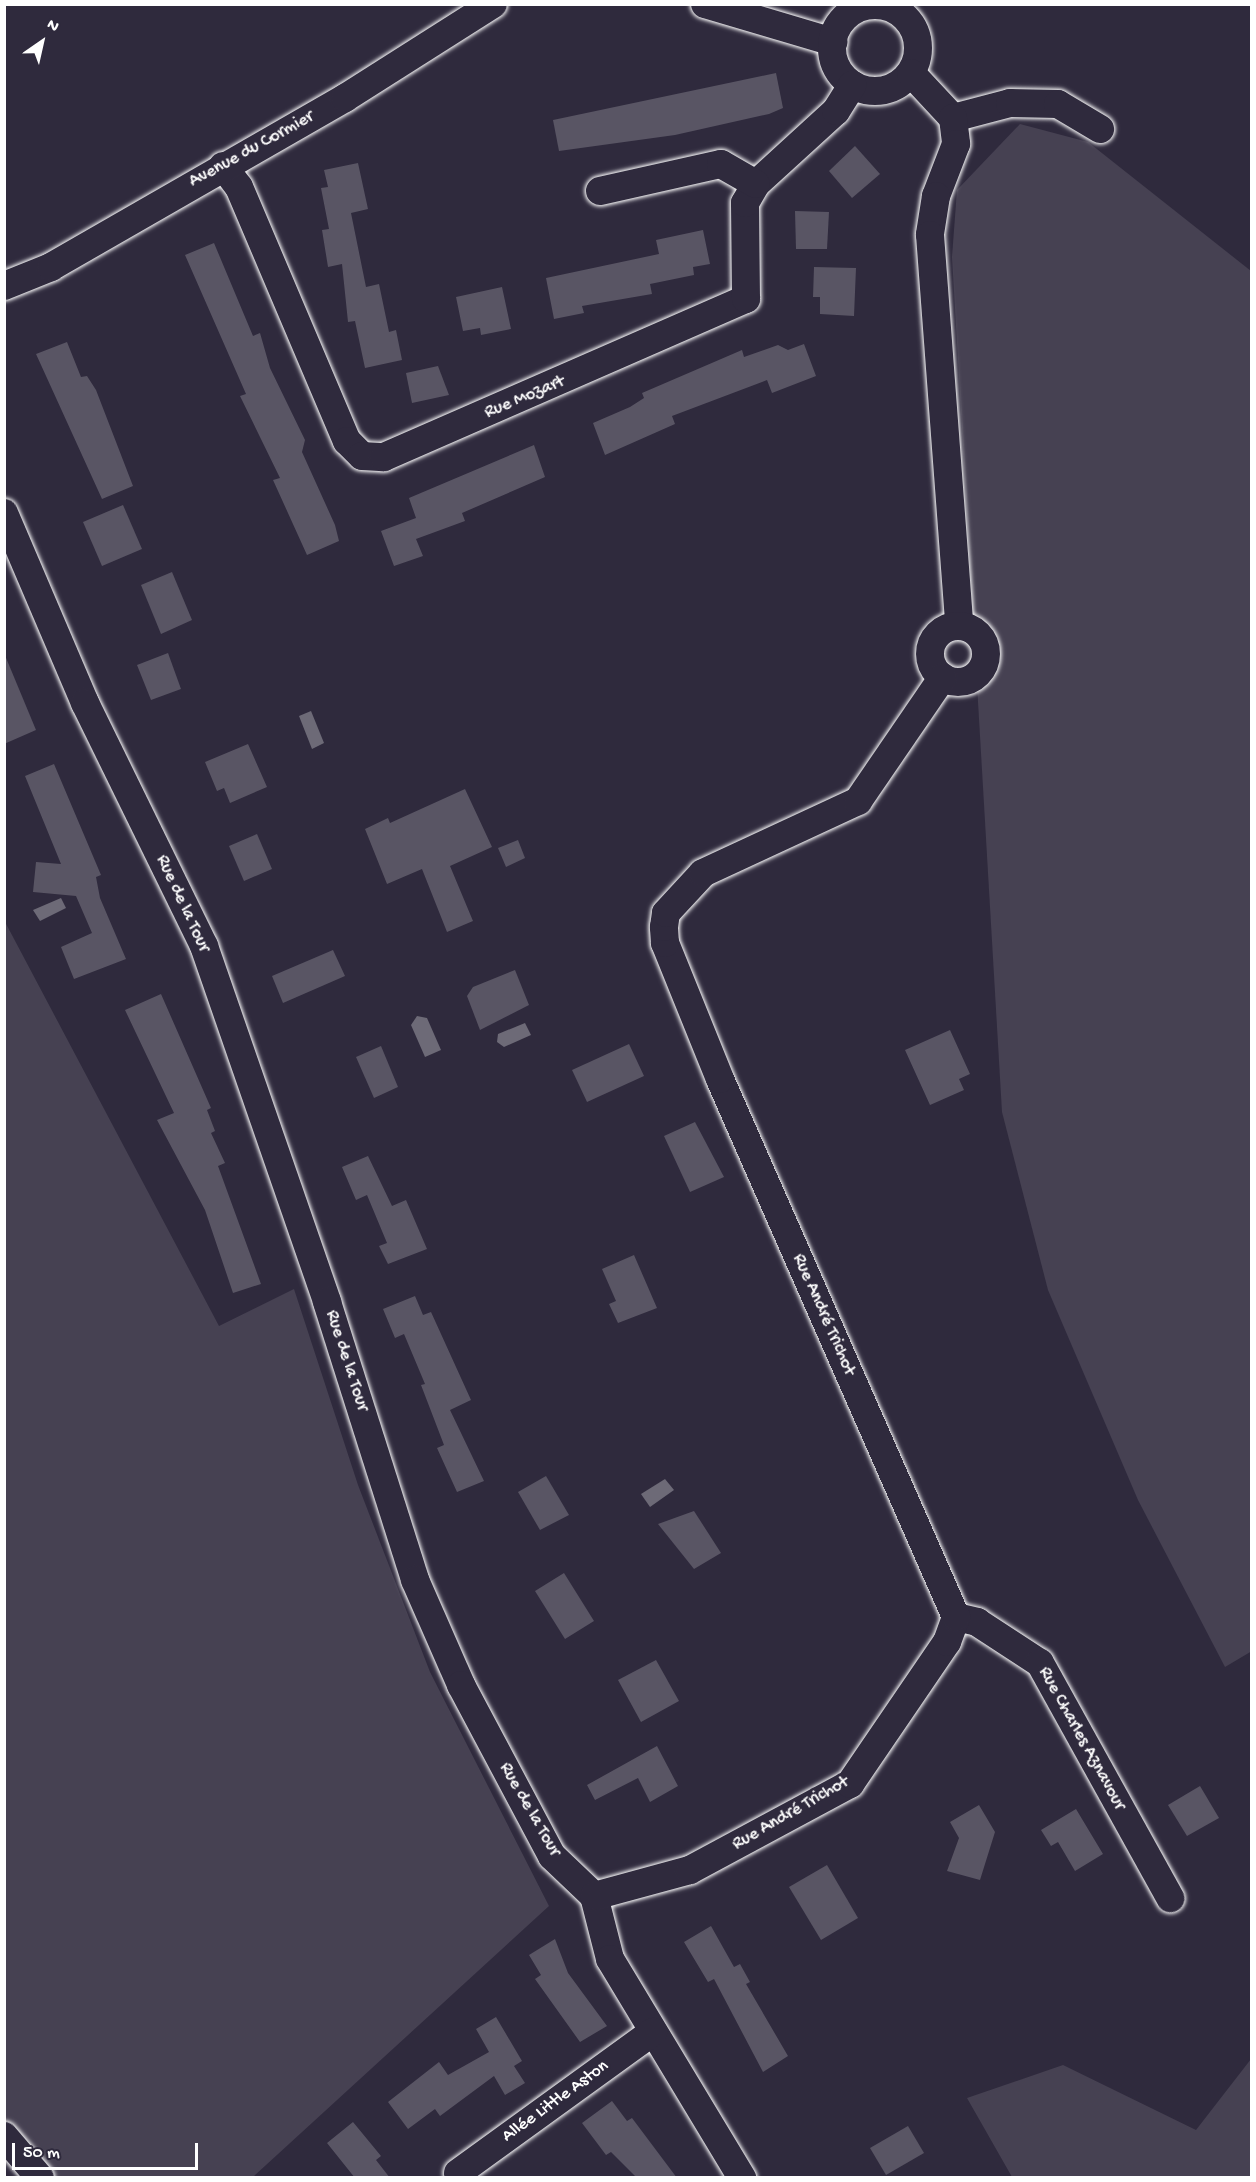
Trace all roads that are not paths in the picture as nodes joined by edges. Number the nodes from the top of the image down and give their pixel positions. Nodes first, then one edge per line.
1 (493, 4) edge
2 (705, 4) edge
3 (868, 5) edge
4 (833, 42) junction
5 (911, 73) junction
6 (852, 85) junction
7 (953, 118) junction
8 (1100, 129) dead end
9 (223, 166) junction
10 (756, 184) junction
11 (600, 191) dead end
12 (4, 286) edge
13 (4, 513) edge
14 (959, 625) junction
15 (943, 677) junction
16 (956, 1617) junction
17 (594, 1896) junction
18 (1170, 1898) dead end
19 (653, 2032) junction
20 (4, 2136) edge
21 (458, 2173) dead end
22 (40, 2178) edge
23 (742, 2178) edge

1 - 9 street, Avenue du Cormier
2 - 4 street
3 - 4 street
3 - 5 street
4 - 6 street
5 - 6 street
5 - 7 street
6 - 10 street, Rue Mozart
7 - 8 street
7 - 14 street
9 - 10 street, Rue Mozart
9 - 12 street, Avenue du Cormier
10 - 11 street
13 - 17 street, Rue de la Tour
14 - 15 street
14 - 15 street
15 - 16 street, Rue André Trichot
16 - 17 street, Rue André Trichot
16 - 18 street, Rue Charles Aznavour
17 - 19 street
19 - 21 street, Allée Little Aston
19 - 23 street
20 - 22 street

